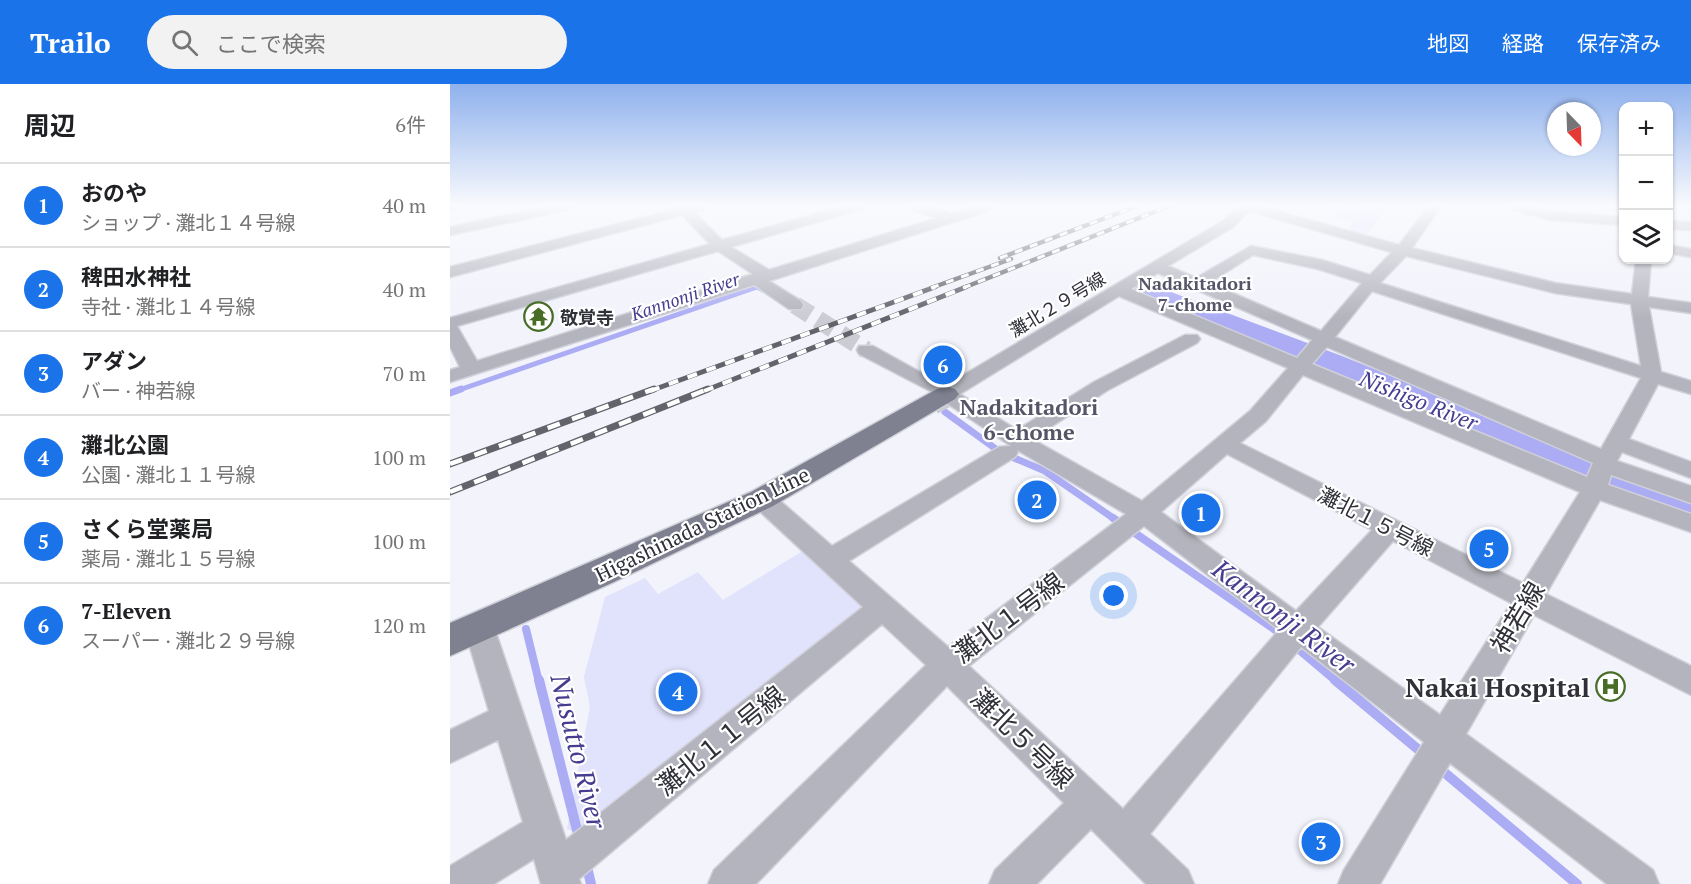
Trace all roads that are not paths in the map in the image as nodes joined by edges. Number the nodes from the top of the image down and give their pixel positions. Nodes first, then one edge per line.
1 (554, 243) edge
2 (725, 243) edge
3 (868, 243) edge
4 (1196, 243) edge
5 (1313, 243) edge
6 (1379, 243) edge
7 (1408, 243) edge
8 (719, 245) junction
9 (1403, 250) junction
10 (1673, 250) edge
11 (1691, 253) edge
12 (1288, 257) junction
13 (1644, 264) edge
14 (1157, 267) junction
15 (450, 272) edge
16 (760, 277) junction
17 (1371, 283) junction
18 (1197, 284) junction
19 (1118, 290) junction
20 (1639, 300) junction
21 (795, 304) tunnel mouth
22 (1691, 308) edge
23 (450, 323) edge
24 (450, 329) edge
25 (1191, 339) dead end
26 (866, 350) tunnel mouth
27 (1313, 352) junction
28 (471, 369) junction
29 (450, 376) edge
30 (1652, 376) junction
31 (1691, 388) edge
32 (943, 398) junction
33 (1225, 444) junction
34 (1020, 448) junction
35 (1605, 464) junction
36 (1691, 470) edge
37 (1691, 495) edge
38 (762, 499) junction
39 (1144, 513) junction
40 (1691, 524) edge
41 (1389, 528) junction
42 (830, 560) junction
43 (1529, 598) junction
44 (883, 607) junction
45 (1298, 629) junction
46 (464, 633) edge
47 (947, 665) junction
48 (1691, 681) edge
49 (508, 718) junction
50 (1442, 742) junction
51 (450, 747) edge
52 (1090, 803) junction
53 (544, 831) junction
54 (1124, 836) junction
55 (560, 875) edge
56 (457, 884) edge
57 (728, 884) edge
58 (1009, 884) edge
59 (1174, 884) edge
60 (1358, 884) edge
61 (1639, 884) edge

1 - 15 street
2 - 8 street
3 - 16 street
4 - 14 street, 灘北２９号線
5 - 12 street
6 - 9 street
7 - 9 street, 灘北１号線
8 - 16 street
8 - 23 street
9 - 17 street, 灘北１号線
9 - 20 street
10 - 11 street
12 - 17 street
12 - 18 street
13 - 20 street
14 - 18 street
14 - 19 street, 灘北２９号線
16 - 21 street
16 - 28 street
17 - 27 street, 灘北１号線
17 - 30 street
18 - 27 street
19 - 27 street
19 - 32 street, 灘北２９号線
20 - 22 street
20 - 30 street
24 - 28 street
25 - 34 street
26 - 32 street
27 - 33 street, 灘北１号線
27 - 35 street
27 - 35 street
28 - 29 street
30 - 31 street
30 - 35 street, 神若線
32 - 34 street
32 - 38 main road, Higashinada Station Line
33 - 39 street, 灘北１号線
33 - 41 street, 灘北１５号線
34 - 39 street
34 - 42 street
35 - 36 street
35 - 37 street
35 - 40 street
35 - 43 street, 神若線
38 - 42 street, 灘北５号線
38 - 46 main road, Higashinada Station Line
39 - 45 street
39 - 47 street, 灘北１号線
41 - 43 street, 灘北１５号線
41 - 45 street
42 - 44 street, 灘北５号線
43 - 48 street, 灘北１５号線
43 - 50 street, 神若線
44 - 47 street, 灘北５号線
44 - 55 street, 灘北１１号線
45 - 50 street
45 - 54 street
46 - 49 street
47 - 52 street, 灘北５号線
47 - 57 street, 灘北１号線
49 - 51 street
49 - 53 street
50 - 60 street, 神若線
50 - 61 street
52 - 54 street, 灘北５号線
52 - 58 street
53 - 55 street
53 - 56 street
54 - 59 street, 灘北５号線

